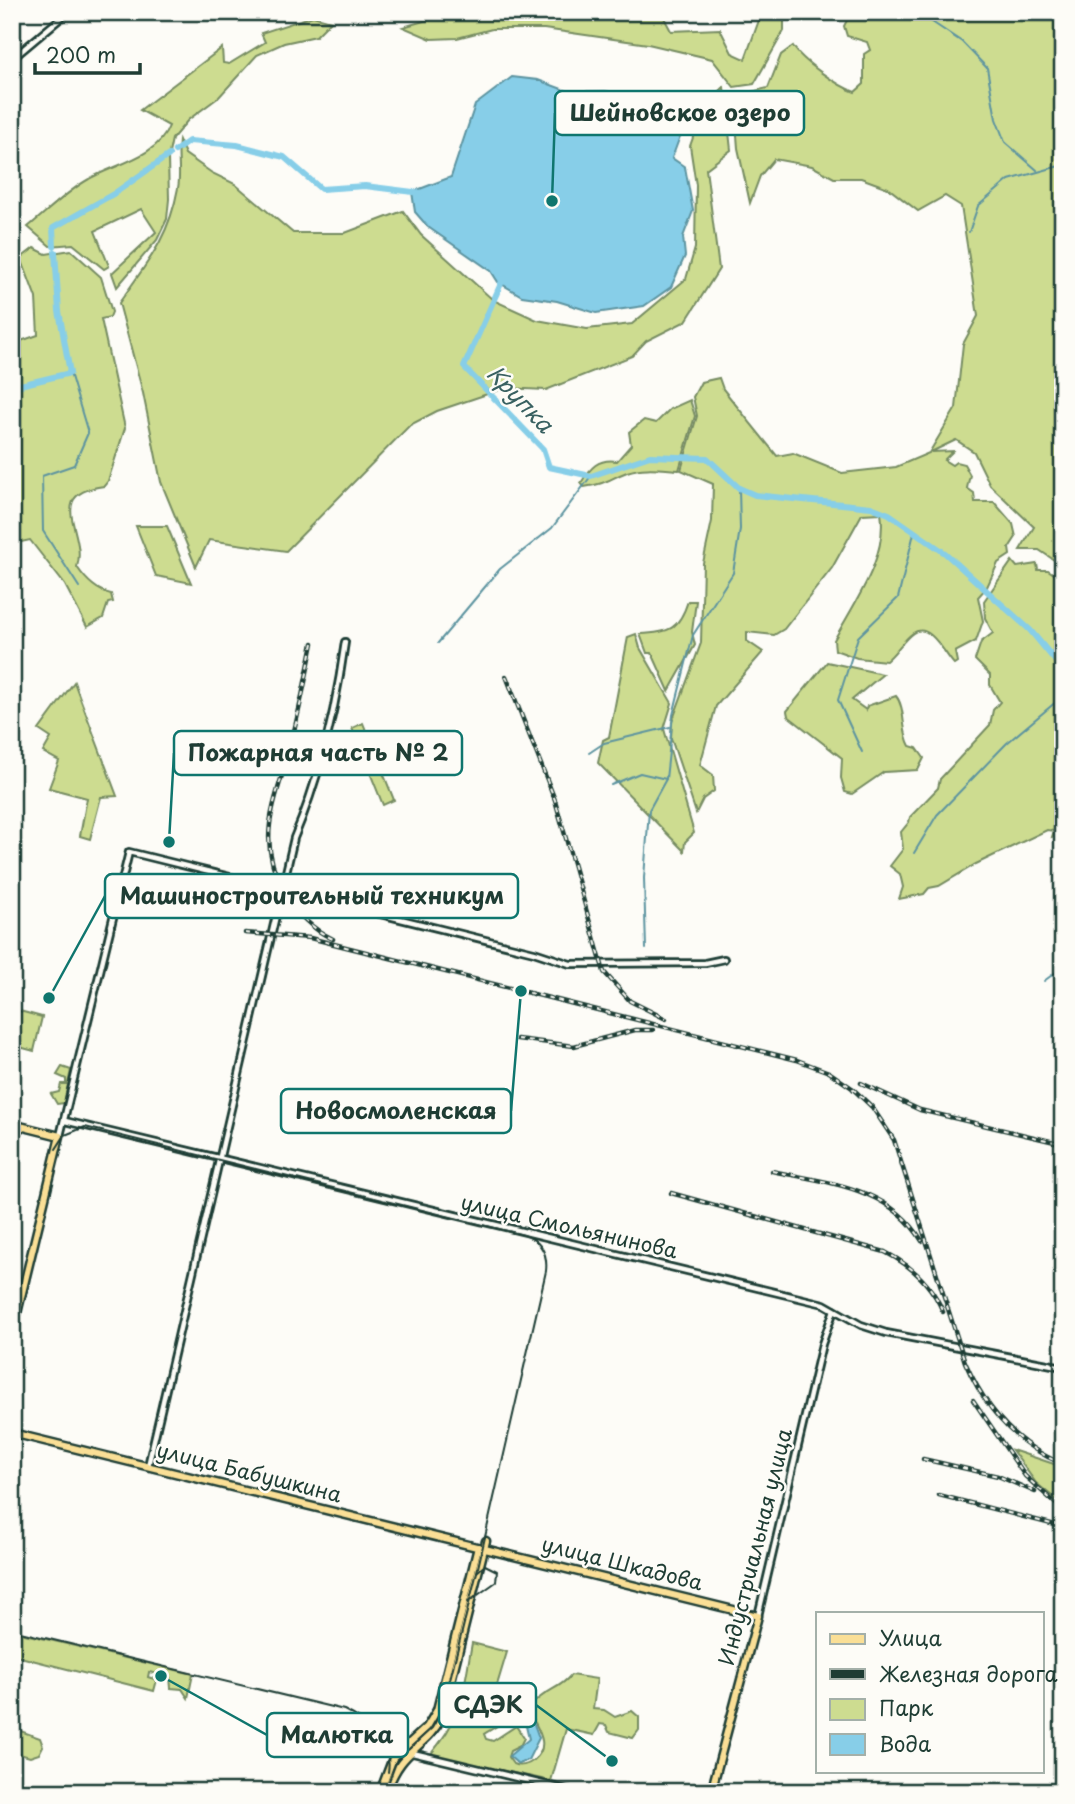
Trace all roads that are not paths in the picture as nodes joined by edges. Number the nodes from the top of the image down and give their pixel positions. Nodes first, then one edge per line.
1 (68, 12) edge
2 (12, 60) edge
3 (345, 642) dead end
4 (283, 891) junction
5 (724, 959) dead end
6 (65, 1121) junction
7 (12, 1125) edge
8 (60, 1136) junction
9 (221, 1157) junction
10 (834, 1310) junction
11 (12, 1334) edge
12 (1063, 1367) edge
13 (12, 1433) edge
14 (148, 1466) junction
15 (485, 1541) dead end
16 (482, 1548) junction
17 (758, 1616) junction
18 (400, 1750) junction
19 (409, 1752) junction
20 (380, 1792) edge
21 (387, 1792) edge
22 (576, 1792) edge
23 (711, 1792) edge

1 - 2 street
3 - 4 street
4 - 5 street
4 - 6 street
4 - 9 street
6 - 8 street
6 - 9 street, улица Смольянинова
7 - 8 main road
8 - 11 main road
9 - 10 street, улица Смольянинова
9 - 14 street
10 - 12 street, улица Смольянинова
10 - 17 street, Индустриальная улица
13 - 14 main road, улица Бабушкина
14 - 16 main road, улица Бабушкина
15 - 16 main road
16 - 17 main road, улица Шкадова
16 - 18 main road
16 - 19 main road
17 - 23 main road, Индустриальная улица
18 - 19 street
18 - 20 main road
19 - 21 main road
19 - 22 street

